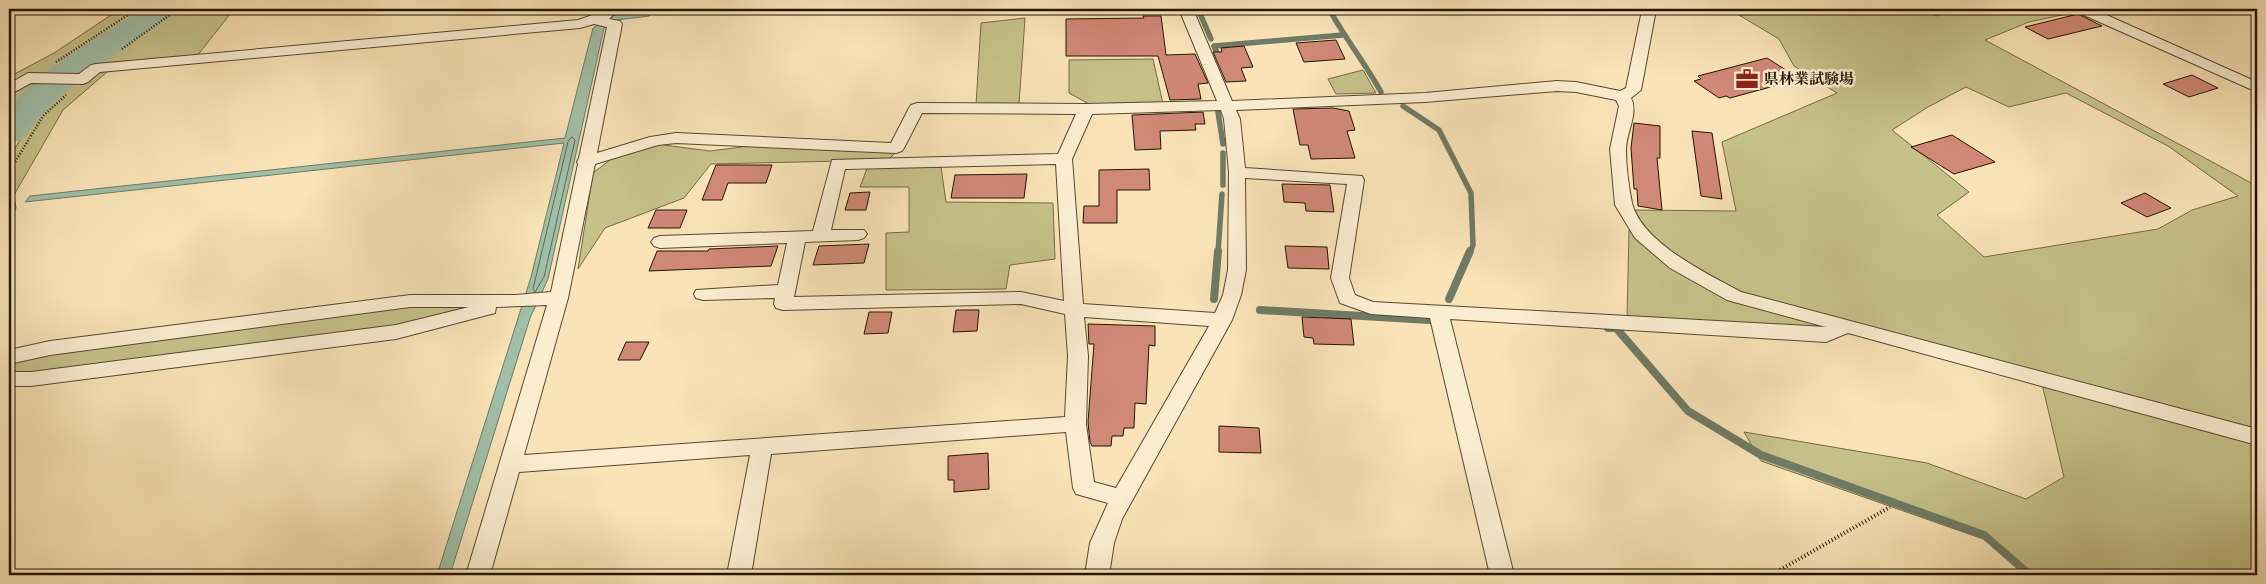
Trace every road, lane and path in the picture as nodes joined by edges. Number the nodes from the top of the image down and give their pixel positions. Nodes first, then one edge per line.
1 (137, 9) edge
2 (178, 9) edge
3 (1186, 9) edge
4 (1652, 9) edge
5 (2082, 9) edge
6 (614, 16) edge
7 (594, 20) joint
8 (96, 68) junction
9 (28, 78) junction
10 (83, 79) junction
11 (2257, 87) edge
12 (9, 90) edge
13 (1622, 96) junction
14 (1228, 105) junction
15 (1086, 109) junction
16 (1064, 159) junction
17 (585, 162) junction
18 (9, 172) edge
19 (1237, 172) junction
20 (858, 234) dead end
21 (821, 236) junction
22 (797, 237) junction
23 (660, 242) dead end
24 (786, 291) junction
25 (703, 294) dead end
26 (559, 298) junction
27 (515, 301) junction
28 (1074, 310) junction
29 (1438, 311) junction
30 (1222, 320) junction
31 (1845, 326) junction
32 (9, 358) edge
33 (9, 379) edge
34 (1075, 424) junction
35 (2257, 438) edge
36 (762, 446) junction
37 (512, 464) junction
38 (1122, 498) junction
39 (1890, 507) dead end
40 (1501, 574) edge
41 (478, 575) edge
42 (739, 575) edge
43 (1098, 575) edge
44 (1555, 575) edge
45 (1770, 575) edge

1 - 9 path
2 - 8 path
3 - 14 street
4 - 13 street
5 - 11 street
6 - 7 street
6 - 17 street
7 - 8 street
8 - 10 street
9 - 10 street
9 - 12 street
10 - 18 path
13 - 14 street
13 - 31 street
14 - 15 street
14 - 19 street
15 - 16 street
15 - 17 street
16 - 21 street
16 - 28 street
17 - 26 street
19 - 29 street
19 - 30 street
20 - 21 street
21 - 22 street
22 - 23 street
22 - 24 street
24 - 25 street
24 - 28 street
26 - 27 street
26 - 37 street
27 - 32 street
27 - 33 street
28 - 30 street
28 - 34 street
29 - 31 street
29 - 40 street
30 - 38 street
31 - 35 street
34 - 36 street
34 - 38 street
36 - 37 street
36 - 42 street
37 - 41 street
38 - 43 street
39 - 45 path
40 - 44 path

